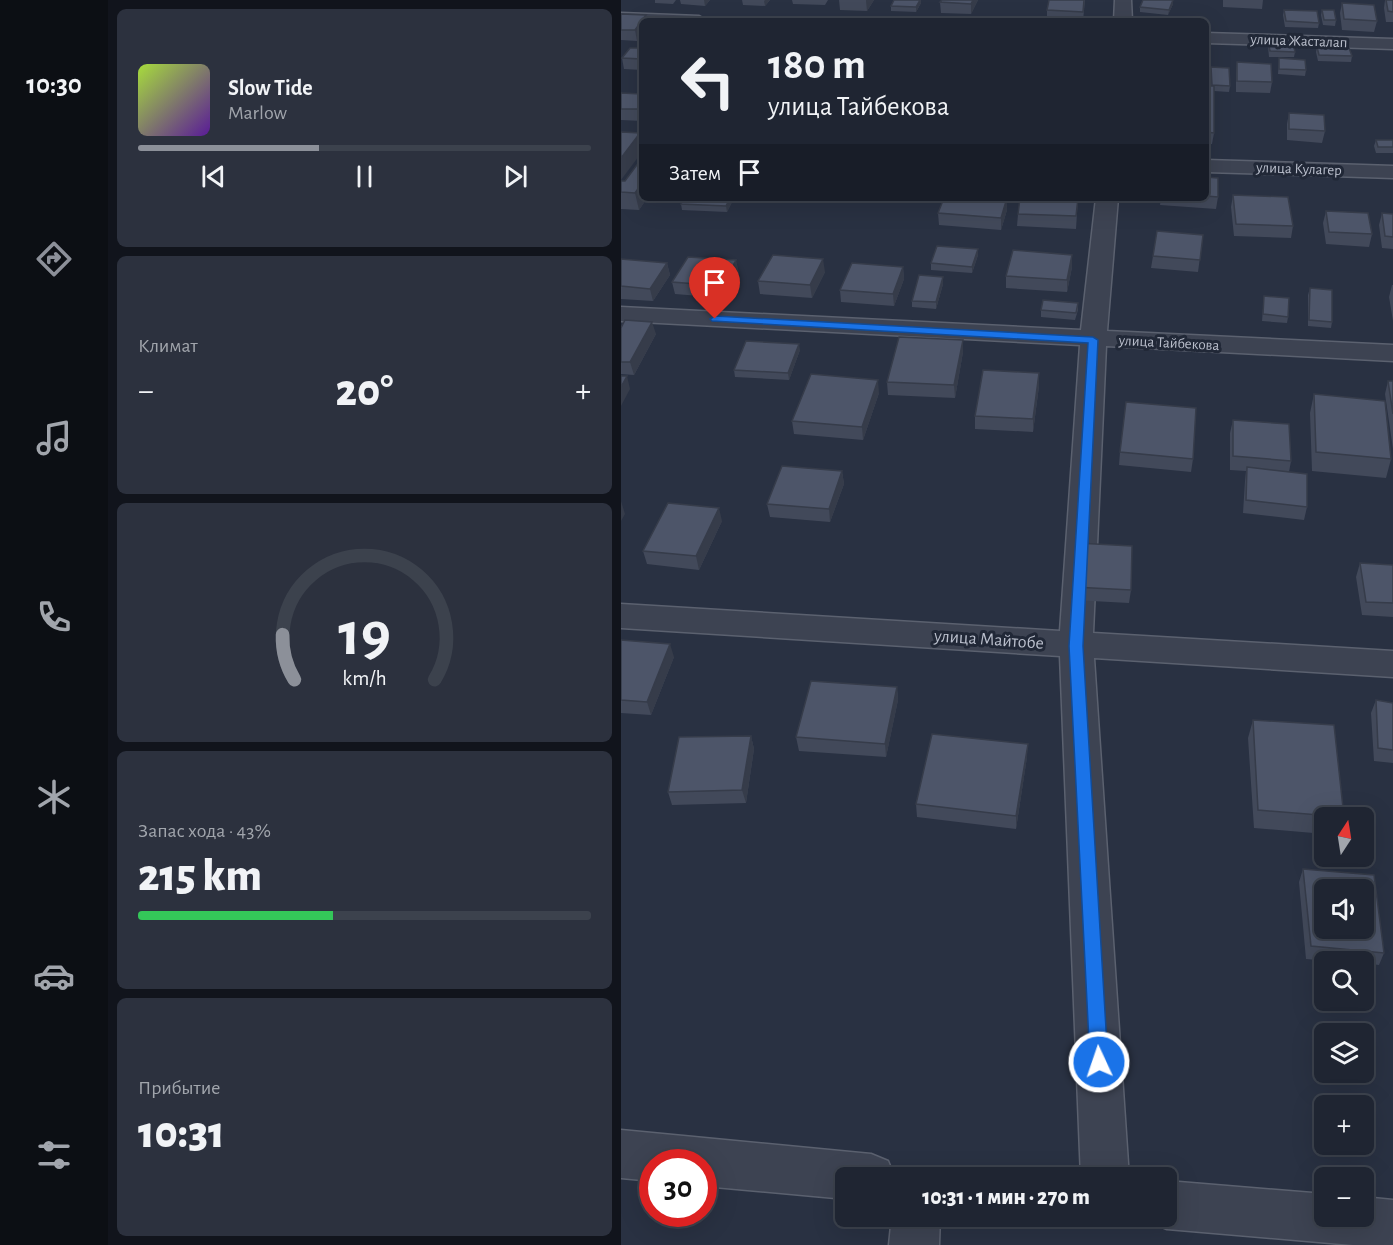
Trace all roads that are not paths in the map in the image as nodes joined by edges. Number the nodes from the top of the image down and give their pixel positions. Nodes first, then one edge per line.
1 (1123, 0) edge
2 (621, 18) edge
3 (1123, 18) edge
4 (639, 19) edge
5 (1209, 38) edge
6 (1393, 44) edge
7 (1209, 166) edge
8 (1393, 172) edge
9 (1107, 201) edge
10 (621, 314) edge
11 (1093, 340) junction
12 (1393, 353) edge
13 (621, 616) edge
14 (1076, 646) junction
15 (1393, 664) edge
16 (621, 1154) edge
17 (1104, 1167) edge
18 (835, 1175) edge
19 (1177, 1206) edge
20 (1393, 1224) edge
21 (915, 1227) edge
22 (914, 1245) edge

1 - 3 street
2 - 4 street
5 - 6 street, улица Жасталап
7 - 8 street, улица Кулагер
9 - 11 street
10 - 11 street, улица Тайбекова
11 - 12 street, улица Тайбекова
11 - 14 street
13 - 14 street, улица Майтобе
14 - 15 street, улица Майтобе
14 - 17 street
16 - 18 street
19 - 20 street
21 - 22 street

